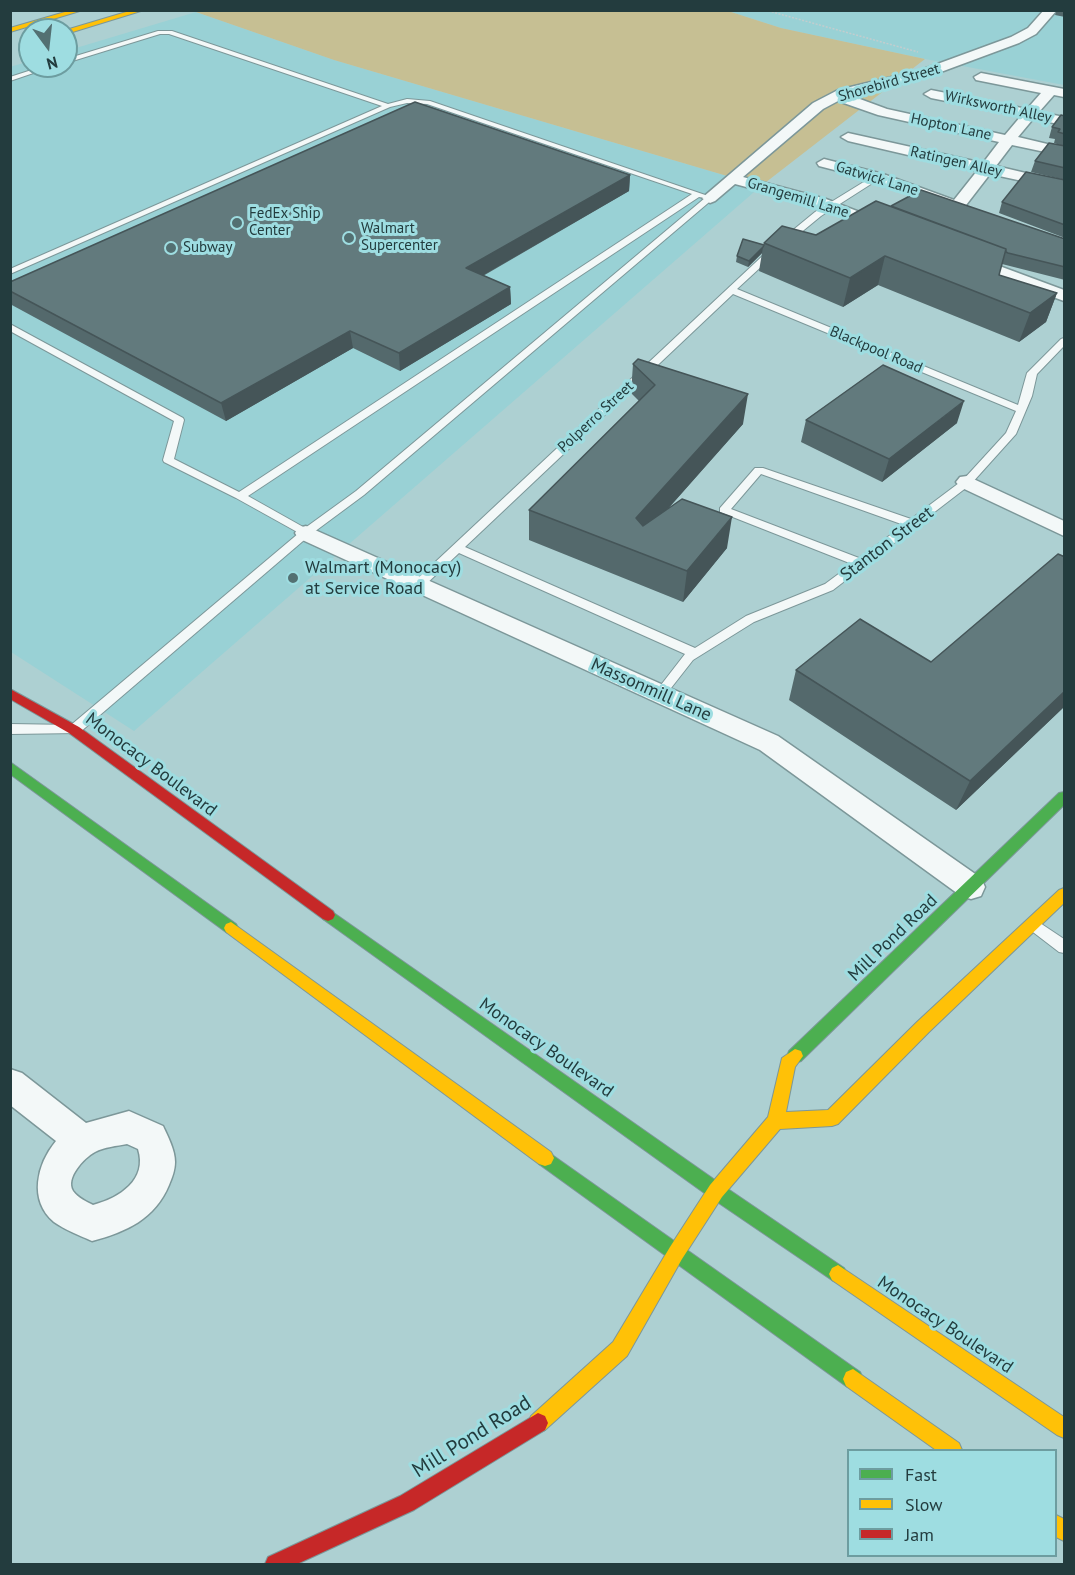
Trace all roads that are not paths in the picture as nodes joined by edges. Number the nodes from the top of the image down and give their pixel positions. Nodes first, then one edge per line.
1 (80, 10) edge
2 (141, 10) edge
3 (1051, 10) edge
4 (78, 28) edge
5 (10, 30) edge
6 (78, 58) edge
7 (981, 77) dead end
8 (1058, 92) edge
9 (930, 93) dead end
10 (838, 96) junction
11 (388, 106) junction
12 (1031, 114) junction
13 (1065, 121) edge
14 (848, 137) dead end
15 (1009, 140) junction
16 (1065, 152) edge
17 (824, 163) dead end
18 (986, 169) junction
19 (878, 177) junction
20 (732, 179) junction
21 (1065, 186) edge
22 (704, 196) junction
23 (830, 206) junction
24 (957, 206) junction
25 (977, 214) edge
26 (901, 234) edge
27 (955, 255) edge
28 (10, 272) edge
29 (731, 290) junction
30 (1065, 296) edge
31 (10, 327) edge
32 (1065, 341) edge
33 (1021, 410) junction
34 (967, 482) junction
35 (240, 496) junction
36 (913, 524) junction
37 (1065, 529) edge
38 (306, 533) junction
39 (457, 548) junction
40 (861, 563) junction
41 (418, 584) junction
42 (695, 653) junction
43 (10, 693) edge
44 (660, 694) junction
45 (10, 729) edge
46 (74, 730) junction
47 (10, 768) edge
48 (1065, 797) edge
49 (971, 887) junction
50 (1065, 894) edge
51 (1034, 925) junction
52 (1065, 947) edge
53 (10, 1084) edge
54 (776, 1120) junction
55 (82, 1141) dead end
56 (716, 1191) junction
57 (676, 1253) junction
58 (1065, 1428) edge
59 (951, 1449) edge
60 (275, 1564) edge

1 - 5 main road
2 - 4 main road
3 - 10 street, Shorebird Street
6 - 11 lane
7 - 8 street
8 - 12 street
9 - 12 street, Wirksworth Alley
10 - 15 street, Hopton Lane
10 - 20 street, Shorebird Street
11 - 22 lane
11 - 28 lane
12 - 13 street, Wirksworth Alley
12 - 15 street
14 - 18 street, Ratingen Alley
15 - 16 street, Hopton Lane
15 - 18 street
17 - 19 street, Gatwick Lane
18 - 21 street, Ratingen Alley
18 - 24 street
19 - 23 lane, Polperro Street
19 - 24 street, Gatwick Lane
20 - 22 street, Shorebird Street
20 - 23 street, Grangemill Lane
22 - 35 lane
22 - 38 lane
23 - 26 street, Grangemill Lane
23 - 29 lane, Polperro Street
24 - 25 street, Gatwick Lane
27 - 30 street
29 - 33 lane, Blackpool Road
29 - 39 lane, Polperro Street
31 - 35 lane
32 - 33 lane, Stanton Street
33 - 34 lane, Stanton Street
34 - 36 lane, Stanton Street
34 - 37 street
35 - 38 lane
36 - 40 lane, Stanton Street
36 - 40 lane
38 - 41 street, Massonmill Lane
38 - 46 lane
39 - 41 lane, Polperro Street
39 - 42 lane
40 - 42 lane, Stanton Street
41 - 44 street, Massonmill Lane
42 - 44 lane, Stanton Street
43 - 46 main road, Monocacy Boulevard
44 - 49 street, Massonmill Lane
45 - 46 lane
46 - 56 main road, Monocacy Boulevard
47 - 57 main road
48 - 49 main road, Mill Pond Road
49 - 54 main road, Mill Pond Road
50 - 51 main road
51 - 52 lane
51 - 54 main road
53 - 55 street
54 - 56 main road, Mill Pond Road
56 - 57 main road, Mill Pond Road
56 - 58 main road, Monocacy Boulevard
57 - 59 main road
57 - 60 main road, Mill Pond Road

